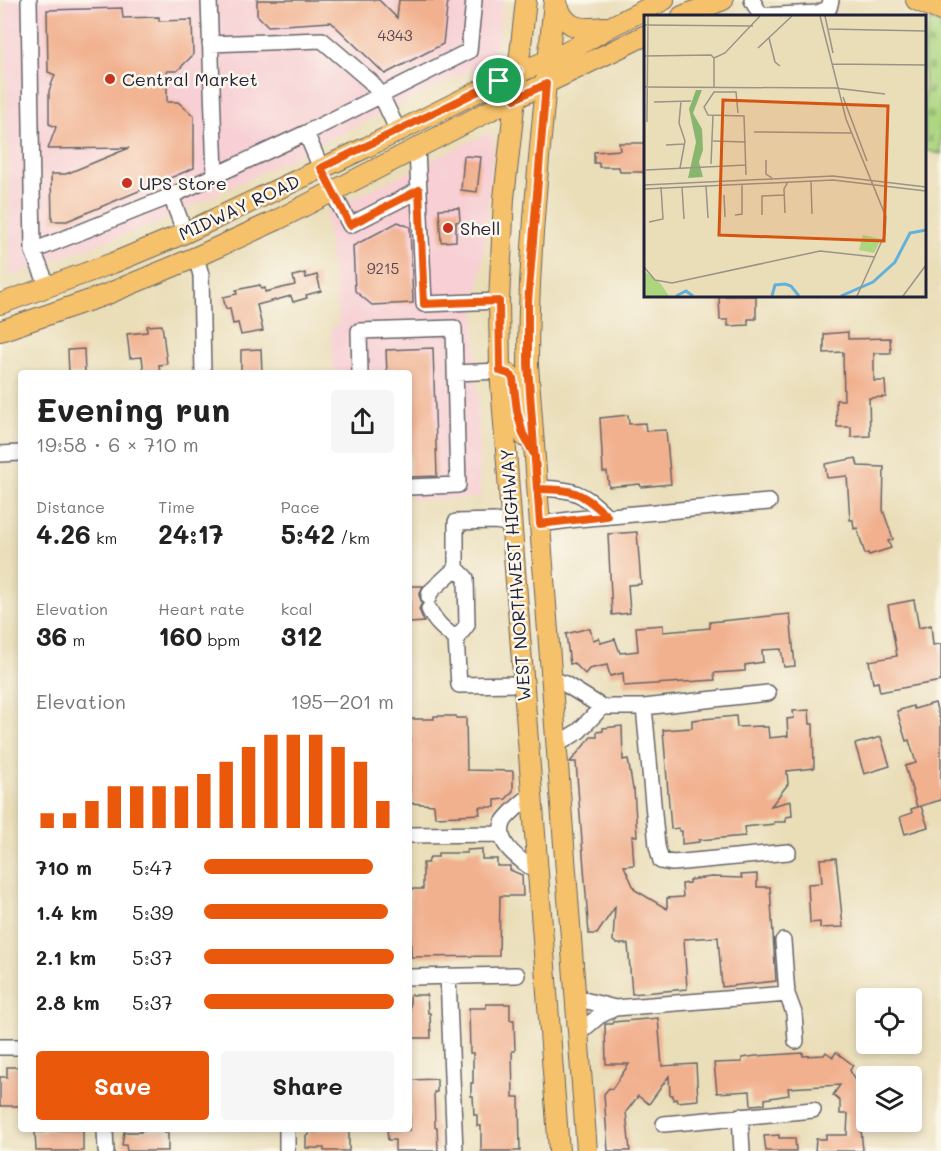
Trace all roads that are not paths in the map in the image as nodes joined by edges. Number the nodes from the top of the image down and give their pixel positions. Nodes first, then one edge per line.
1 (29, 0) edge
2 (209, 0) edge
3 (474, 0) edge
4 (526, 0) edge
5 (555, 0) edge
6 (664, 0) edge
7 (723, 0) edge
8 (752, 0) edge
9 (831, 0) edge
10 (916, 0) edge
11 (941, 11) edge
12 (685, 15) edge
13 (760, 15) edge
14 (780, 15) edge
15 (610, 27) junction
16 (644, 35) edge
17 (210, 45) junction
18 (549, 58) junction
19 (518, 71) junction
20 (546, 84) junction
21 (381, 95) junction
22 (515, 99) junction
23 (398, 131) junction
24 (306, 134) junction
25 (417, 149) junction
26 (321, 168) junction
27 (215, 176) junction
28 (419, 190) junction
29 (333, 192) junction
30 (171, 196) junction
31 (185, 233) junction
32 (33, 251) junction
33 (196, 257) junction
34 (48, 287) junction
35 (499, 301) junction
36 (0, 304) edge
37 (0, 331) edge
38 (203, 370) edge
39 (360, 370) edge
40 (500, 371) junction
41 (455, 373) junction
42 (18, 453) edge
43 (0, 454) edge
44 (535, 456) junction
45 (412, 487) edge
46 (537, 489) junction
47 (571, 491) junction
48 (769, 502) dead end
49 (607, 516) junction
50 (577, 519) junction
51 (512, 524) junction
52 (540, 524) junction
53 (456, 568) junction
54 (456, 639) junction
55 (552, 679) junction
56 (524, 684) junction
57 (768, 693) dead end
58 (602, 707) junction
59 (644, 707) junction
60 (558, 744) junction
61 (533, 793) junction
62 (501, 834) junction
63 (412, 835) edge
64 (788, 852) dead end
65 (539, 874) junction
66 (783, 941) dead end
67 (517, 975) dead end
68 (448, 976) junction
69 (412, 977) edge
70 (788, 994) junction
71 (576, 998) junction
72 (599, 1010) junction
73 (579, 1033) junction
74 (796, 1041) dead end
75 (0, 1047) edge
76 (18, 1047) edge
77 (813, 1110) dead end
78 (740, 1116) junction
79 (664, 1124) dead end
80 (105, 1132) edge
81 (287, 1132) edge
82 (105, 1151) edge
83 (287, 1151) edge
84 (455, 1151) edge
85 (559, 1151) edge
86 (587, 1151) edge
87 (742, 1151) edge

1 - 32 street
2 - 17 street
3 - 21 street
4 - 19 main road, WEST NORTHWEST HIGHWAY
5 - 15 main road
5 - 18 main road, WEST NORTHWEST HIGHWAY
6 - 15 main road, MIDWAY ROAD
7 - 12 main road
8 - 13 street
9 - 14 street
10 - 11 main road
15 - 18 main road, MIDWAY ROAD
16 - 20 main road, MIDWAY ROAD
17 - 21 street
17 - 27 street
18 - 19 main road, MIDWAY ROAD
18 - 20 main road, WEST NORTHWEST HIGHWAY
19 - 22 main road, WEST NORTHWEST HIGHWAY
19 - 23 main road, MIDWAY ROAD
20 - 22 main road, MIDWAY ROAD
20 - 44 main road, WEST NORTHWEST HIGHWAY
21 - 23 street
21 - 24 street
22 - 25 main road, MIDWAY ROAD
22 - 35 main road, WEST NORTHWEST HIGHWAY
23 - 26 main road, MIDWAY ROAD
24 - 26 street
24 - 27 street
25 - 28 street
25 - 29 main road, MIDWAY ROAD
26 - 29 main road
26 - 31 main road, MIDWAY ROAD
27 - 30 street
28 - 29 street
28 - 35 street
29 - 33 main road, MIDWAY ROAD
30 - 31 street
30 - 32 street
31 - 33 main road
31 - 34 main road, MIDWAY ROAD
32 - 34 street
33 - 37 main road, MIDWAY ROAD
33 - 38 street
34 - 36 main road, MIDWAY ROAD
35 - 40 main road, WEST NORTHWEST HIGHWAY
39 - 41 street
40 - 41 street
40 - 44 main road
40 - 51 main road, WEST NORTHWEST HIGHWAY
41 - 45 street
42 - 43 street
44 - 46 main road, WEST NORTHWEST HIGHWAY
46 - 47 street
46 - 52 main road, WEST NORTHWEST HIGHWAY
47 - 49 street
47 - 50 street
48 - 49 street
49 - 50 street
50 - 52 street
51 - 52 main road
51 - 53 street
51 - 56 main road, WEST NORTHWEST HIGHWAY
52 - 55 main road, WEST NORTHWEST HIGHWAY
53 - 54 street
53 - 54 street
54 - 56 street
55 - 58 street
55 - 60 main road, WEST NORTHWEST HIGHWAY
56 - 61 main road, WEST NORTHWEST HIGHWAY
57 - 59 street
58 - 59 street
58 - 60 street
59 - 64 street
60 - 71 main road, WEST NORTHWEST HIGHWAY
61 - 62 street
61 - 65 main road, WEST NORTHWEST HIGHWAY
62 - 63 street
62 - 65 street
65 - 85 main road, WEST NORTHWEST HIGHWAY
66 - 70 street
67 - 68 street
68 - 69 street
68 - 84 street
70 - 72 street
70 - 74 street
71 - 72 street
71 - 73 main road, WEST NORTHWEST HIGHWAY
72 - 73 street
73 - 86 main road, WEST NORTHWEST HIGHWAY
75 - 76 street
77 - 78 street
78 - 79 street
78 - 87 street
80 - 82 street
81 - 83 street

